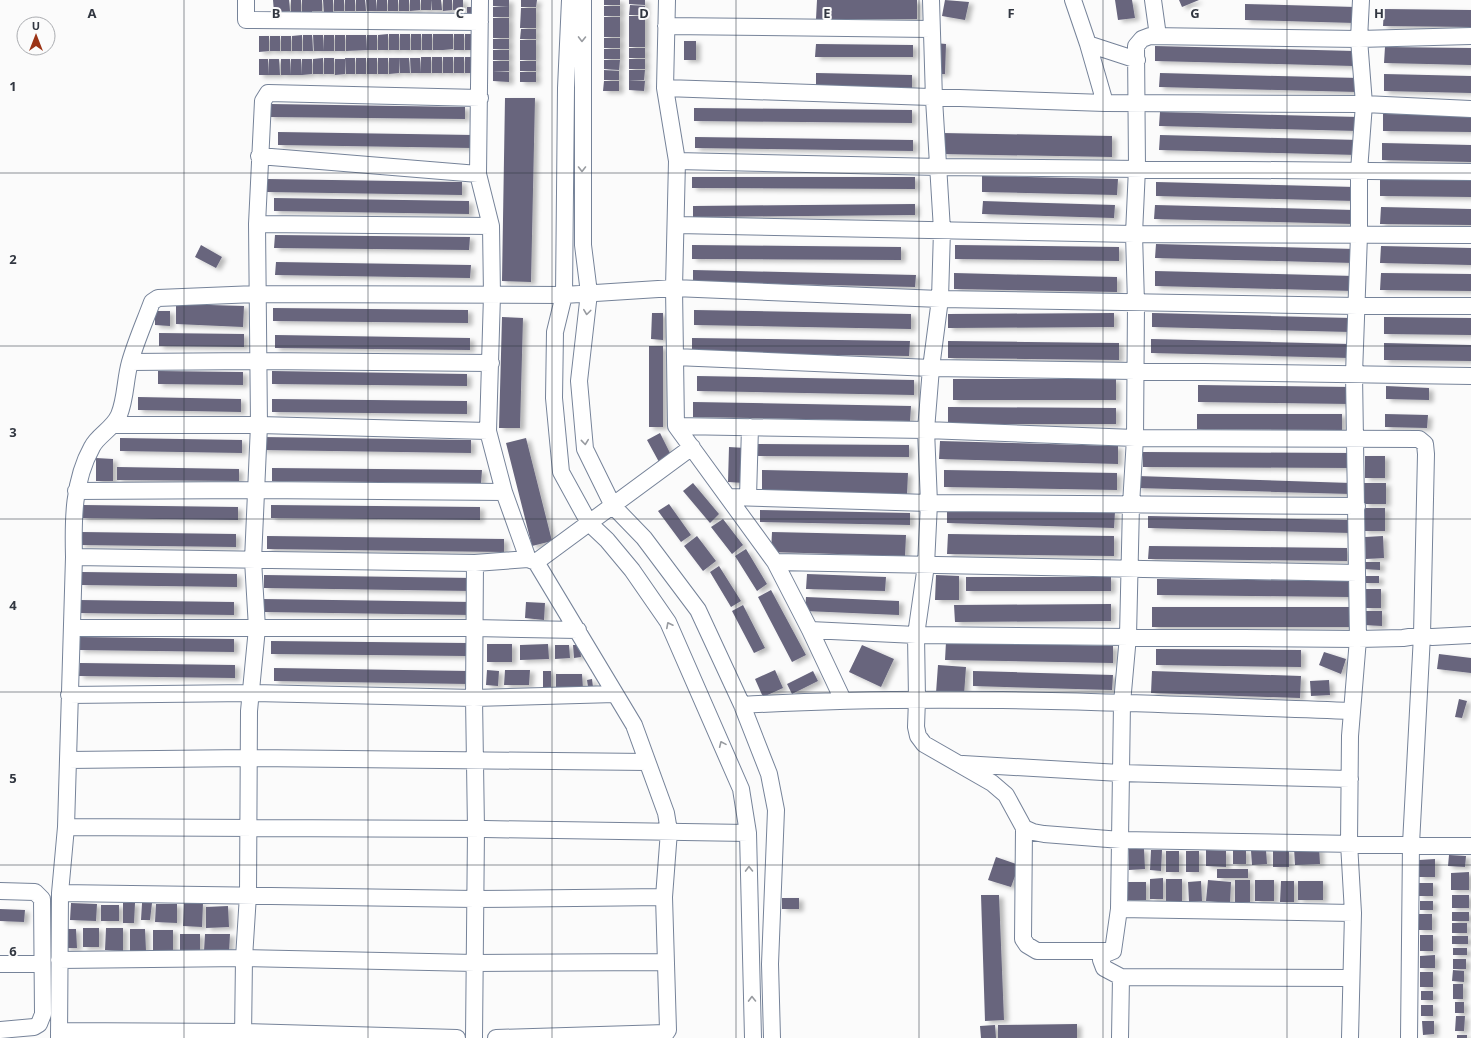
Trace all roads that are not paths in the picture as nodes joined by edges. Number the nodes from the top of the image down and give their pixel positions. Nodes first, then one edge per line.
1 (246, 0) edge
2 (480, 0) edge
3 (570, 0) edge
4 (583, 0) edge
5 (667, 0) edge
6 (931, 0) edge
7 (1073, 0) edge
8 (1154, 0) edge
9 (1361, 0) edge
10 (480, 22) junction
11 (666, 26) junction
12 (931, 29) junction
13 (1158, 36) junction
14 (1471, 36) edge
15 (1358, 39) junction
16 (1088, 44) junction
17 (1137, 60) junction
18 (665, 88) junction
19 (480, 98) junction
20 (934, 99) junction
21 (1105, 103) junction
22 (1136, 104) junction
23 (1364, 104) junction
24 (1471, 109) edge
25 (259, 156) junction
26 (677, 161) junction
27 (939, 168) junction
28 (1137, 168) junction
29 (1359, 170) junction
30 (1471, 172) edge
31 (478, 174) junction
32 (257, 224) junction
33 (677, 225) junction
34 (491, 226) junction
35 (942, 230) junction
36 (1134, 234) junction
37 (1359, 235) junction
38 (1471, 236) edge
39 (674, 288) junction
40 (589, 293) junction
41 (257, 294) junction
42 (492, 295) junction
43 (564, 295) junction
44 (940, 299) junction
45 (1136, 303) junction
46 (1357, 306) junction
47 (1471, 306) edge
48 (675, 356) junction
49 (259, 361) junction
50 (130, 362) junction
51 (491, 363) junction
52 (931, 368) junction
53 (1135, 371) junction
54 (1354, 374) junction
55 (1471, 376) edge
56 (113, 425) junction
57 (259, 425) junction
58 (676, 426) junction
59 (750, 427) junction
60 (926, 430) junction
61 (488, 431) junction
62 (1135, 438) junction
63 (1356, 438) junction
64 (692, 447) junction
65 (256, 490) junction
66 (76, 491) junction
67 (504, 492) junction
68 (729, 497) junction
69 (748, 497) junction
70 (929, 503) junction
71 (1131, 504) junction
72 (613, 506) junction
73 (1357, 506) junction
74 (589, 523) junction
75 (74, 557) junction
76 (253, 560) junction
77 (532, 561) junction
78 (775, 562) junction
79 (475, 563) junction
80 (926, 564) junction
81 (1130, 568) junction
82 (1357, 573) junction
83 (72, 628) junction
84 (257, 628) junction
85 (474, 628) junction
86 (578, 630) junction
87 (810, 630) junction
88 (916, 634) junction
89 (1422, 634) junction
90 (1471, 635) edge
91 (1128, 636) junction
92 (1358, 639) junction
93 (250, 693) junction
94 (615, 694) junction
95 (69, 695) junction
96 (474, 698) junction
97 (917, 699) junction
98 (843, 700) junction
99 (1122, 703) junction
100 (742, 705) junction
101 (1352, 711) junction
102 (248, 758) junction
103 (68, 760) junction
104 (475, 760) junction
105 (647, 762) junction
106 (960, 764) junction
107 (1120, 773) junction
108 (1350, 779) junction
109 (66, 827) junction
110 (248, 827) junction
111 (1024, 828) junction
112 (476, 829) junction
113 (669, 831) junction
114 (748, 833) junction
115 (1121, 840) junction
116 (1349, 842) junction
117 (1411, 844) junction
118 (1471, 846) edge
119 (0, 891) edge
120 (60, 893) junction
121 (248, 895) junction
122 (664, 897) junction
123 (475, 899) junction
124 (1119, 909) junction
125 (1353, 913) junction
126 (1114, 952) junction
127 (244, 958) junction
128 (59, 960) junction
129 (666, 962) junction
130 (475, 963) junction
131 (0, 964) edge
132 (42, 964) junction
133 (1121, 977) junction
134 (1351, 978) junction
135 (0, 1030) edge
136 (59, 1034) edge
137 (243, 1035) edge
138 (457, 1038) edge
139 (474, 1038) edge
140 (496, 1038) edge
141 (753, 1038) edge
142 (772, 1038) edge
143 (1120, 1038) edge
144 (1350, 1038) edge
145 (1409, 1038) edge

1 - 10 street
2 - 10 street
3 - 43 street
4 -> 40 street
5 - 11 street
6 - 12 street
7 - 16 street
8 - 13 street
9 - 15 street
10 - 19 street
11 - 12 street
11 - 18 street
12 - 20 street
13 - 15 street
13 - 17 street
14 - 15 street
15 - 23 street
16 - 17 street
16 - 21 street
17 - 22 street
18 - 20 street
18 - 26 street
19 - 25 street
19 - 31 street
20 - 21 street
20 - 27 street
21 - 22 street
22 - 23 street
22 - 28 street
23 - 24 street
23 - 29 street
25 - 31 street
25 - 32 street
26 - 27 street
26 - 33 street
27 - 28 street
27 - 35 street
28 - 29 street
28 - 36 street
29 - 30 street
29 - 37 street
31 - 34 street
32 - 34 street
32 - 41 street
33 - 35 street
33 - 39 street
34 - 42 street
35 - 36 street
35 - 44 street
36 - 37 street
36 - 45 street
37 - 38 street
37 - 46 street
39 - 40 street
39 - 44 street
39 - 48 street
40 - 43 street
40 -> 72 street
41 - 42 street
41 - 49 street
41 - 50 street
42 - 43 street
42 - 51 street
43 - 74 street
44 - 45 street
44 - 52 street
45 - 46 street
45 - 53 street
46 - 47 street
46 - 54 street
48 - 52 street
48 - 58 street
49 - 50 street
49 - 51 street
49 - 57 street
50 - 56 street
51 - 61 street
52 - 53 street
52 - 60 street
53 - 54 street
53 - 62 street
54 - 55 street
54 - 63 street
56 - 57 street
56 - 66 street
57 - 61 street
57 - 65 street
58 - 59 street
58 - 64 street
59 - 60 street
59 - 69 street
60 - 62 street
60 - 70 street
61 - 67 street
62 - 63 street
62 - 71 street
63 - 73 street
63 - 89 street
64 - 68 street
64 - 72 street
65 - 66 street
65 - 67 street
65 - 76 street
66 - 75 street
67 - 77 street
68 - 69 street
68 - 78 street
69 - 70 street
70 - 71 street
70 - 80 street
71 - 73 street
71 - 81 street
72 - 74 street
72 - 100 street
73 - 82 street
74 - 77 street
114 -> 74 street
75 - 76 street
75 - 83 street
76 - 79 street
76 - 84 street
77 - 79 street
77 - 86 street
78 - 80 street
78 - 87 street
79 - 85 street
80 - 81 street
80 - 88 street
81 - 82 street
81 - 91 street
82 - 92 street
83 - 84 street
83 - 95 street
84 - 85 street
84 - 93 street
85 - 86 street
85 - 96 street
86 - 94 street
87 - 88 street
87 - 98 street
88 - 91 street
88 - 97 street
89 - 90 street
89 - 92 street
89 - 117 street
91 - 92 street
91 - 99 street
92 - 101 street
93 - 95 street
93 - 96 street
93 - 102 street
94 - 96 street
94 - 105 street
95 - 103 street
96 - 104 street
97 - 98 street
97 - 99 street
97 - 106 street
98 - 100 street
99 - 101 street
99 - 107 street
100 - 142 street
101 - 108 street
102 - 103 street
102 - 104 street
102 - 110 street
103 - 109 street
104 - 105 street
104 - 112 street
105 - 113 street
106 - 107 street
106 - 111 street
107 - 108 street
107 - 115 street
108 - 116 street
109 - 110 street
109 - 120 street
110 - 112 street
110 - 121 street
111 - 115 street
111 - 126 street
112 - 113 street
112 - 123 street
113 - 114 street
113 - 122 street
141 -> 114 street
115 - 116 street
115 - 124 street
116 - 117 street
116 - 125 street
117 - 118 street
117 - 145 street
119 - 132 street
120 - 121 street
120 - 128 street
121 - 123 street
121 - 127 street
122 - 123 street
122 - 129 street
123 - 130 street
124 - 125 street
124 - 126 street
125 - 134 street
126 - 133 street
127 - 128 street
127 - 130 street
127 - 137 street
128 - 136 street
129 - 130 street
129 - 140 street
130 - 139 street
131 - 132 street
132 - 135 street
133 - 134 street
133 - 143 street
134 - 144 street
136 - 137 street
137 - 138 street

